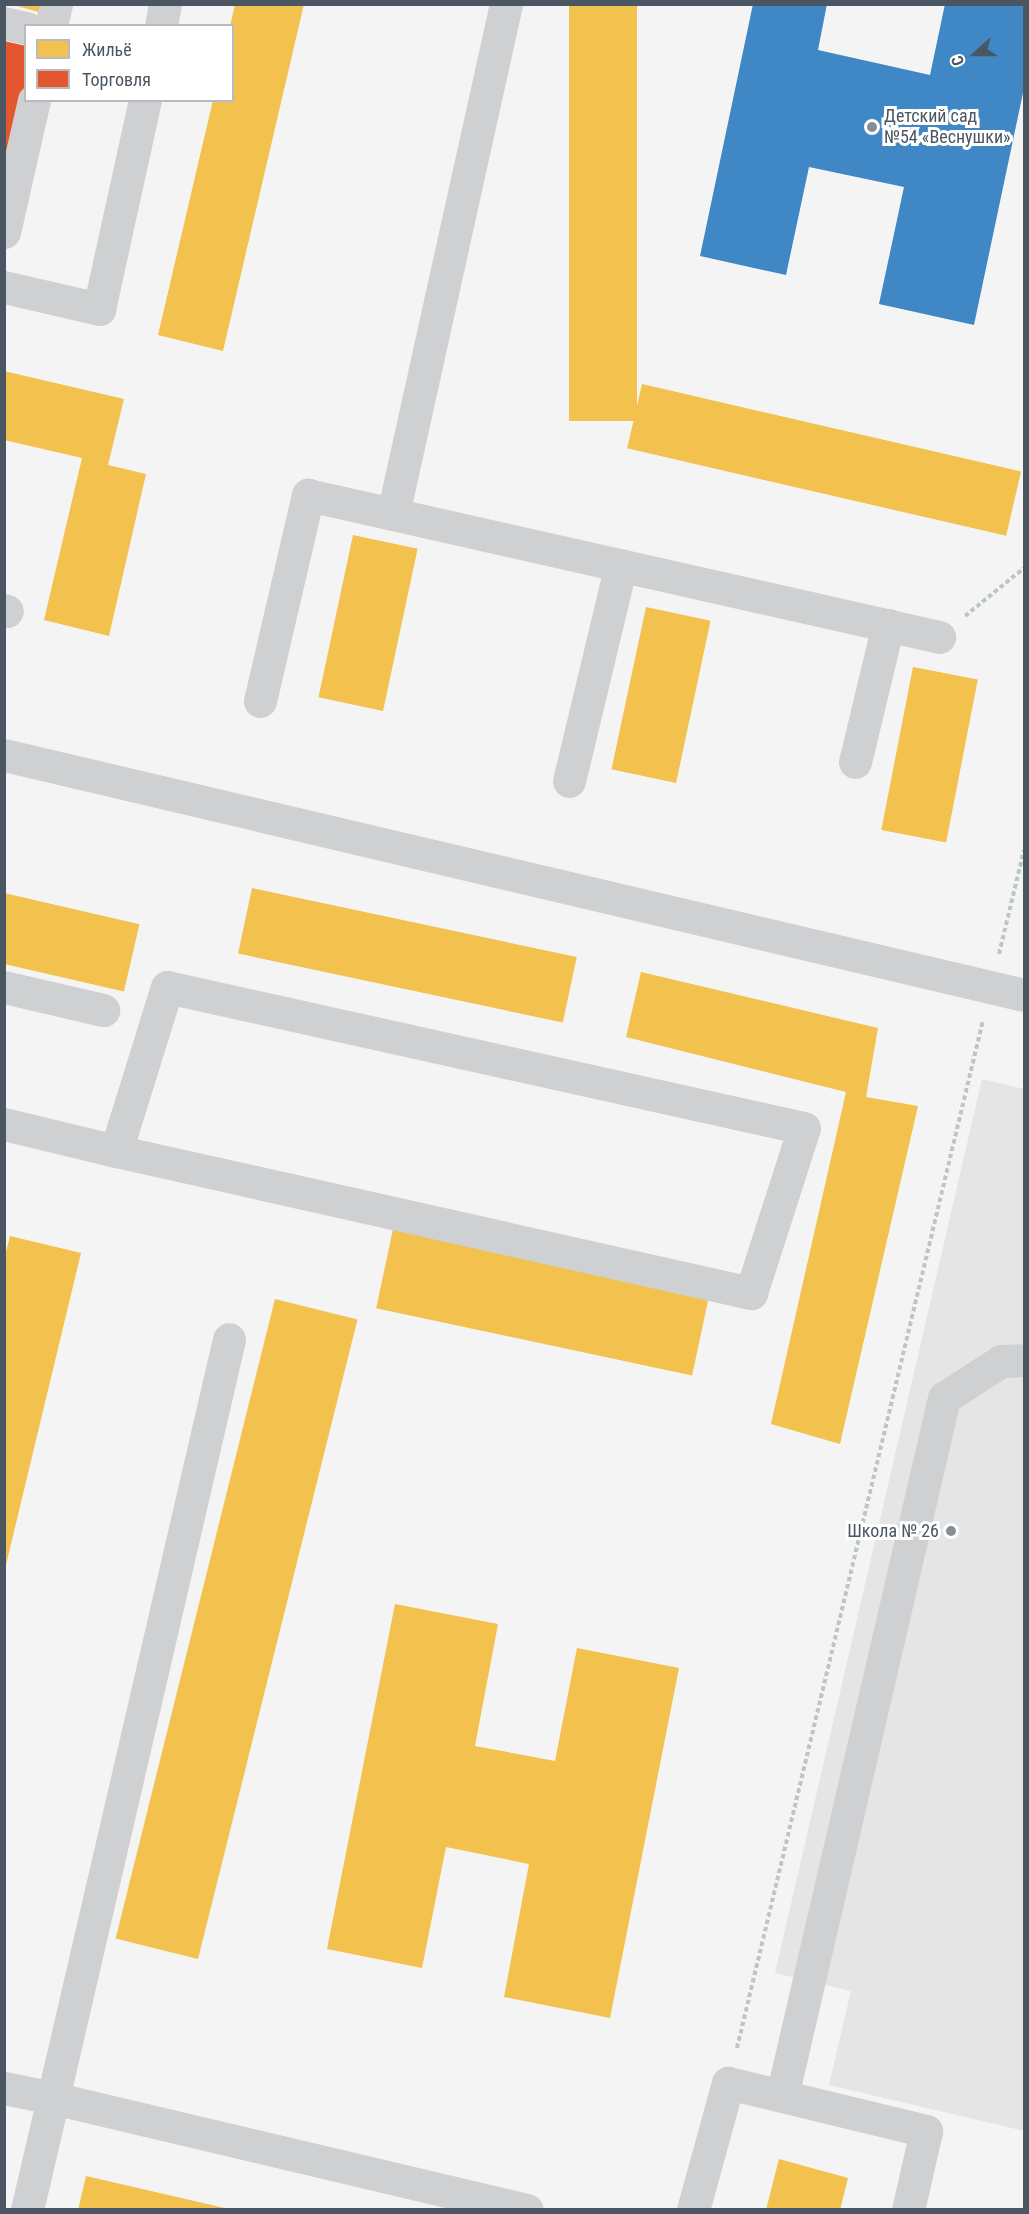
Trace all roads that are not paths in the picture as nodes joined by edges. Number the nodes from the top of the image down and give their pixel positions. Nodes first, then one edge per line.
1 (56, 4) edge
2 (165, 4) edge
3 (506, 4) edge
4 (4, 23) edge
5 (51, 24) edge
6 (161, 24) edge
7 (24, 28) edge
8 (34, 102) edge
9 (145, 102) edge
10 (4, 232) edge
11 (4, 287) edge
12 (393, 514) junction
13 (621, 565) junction
14 (888, 626) junction
15 (939, 637) road end
16 (260, 701) dead end
17 (4, 755) edge
18 (855, 762) dead end
19 (569, 781) dead end
20 (4, 987) edge
21 (1024, 995) edge
22 (103, 1010) dead end
23 (4, 1124) edge
24 (116, 1151) junction
25 (229, 1339) dead end
26 (1024, 1360) edge
27 (4, 2088) edge
28 (782, 2096) junction
29 (53, 2098) junction
30 (27, 2210) edge
31 (527, 2210) edge
32 (693, 2210) edge
33 (908, 2210) edge

1 - 5 street
2 - 6 street
3 - 12 street
4 - 7 street
8 - 10 street
9 - 11 street
12 - 13 street
12 - 16 street
13 - 14 street
13 - 19 street
14 - 15 street
14 - 18 street
17 - 21 street
20 - 22 street
23 - 24 street
24 - 24 street
25 - 29 street
26 - 28 street
27 - 29 street
28 - 32 street
28 - 33 street
29 - 30 street
29 - 31 street

